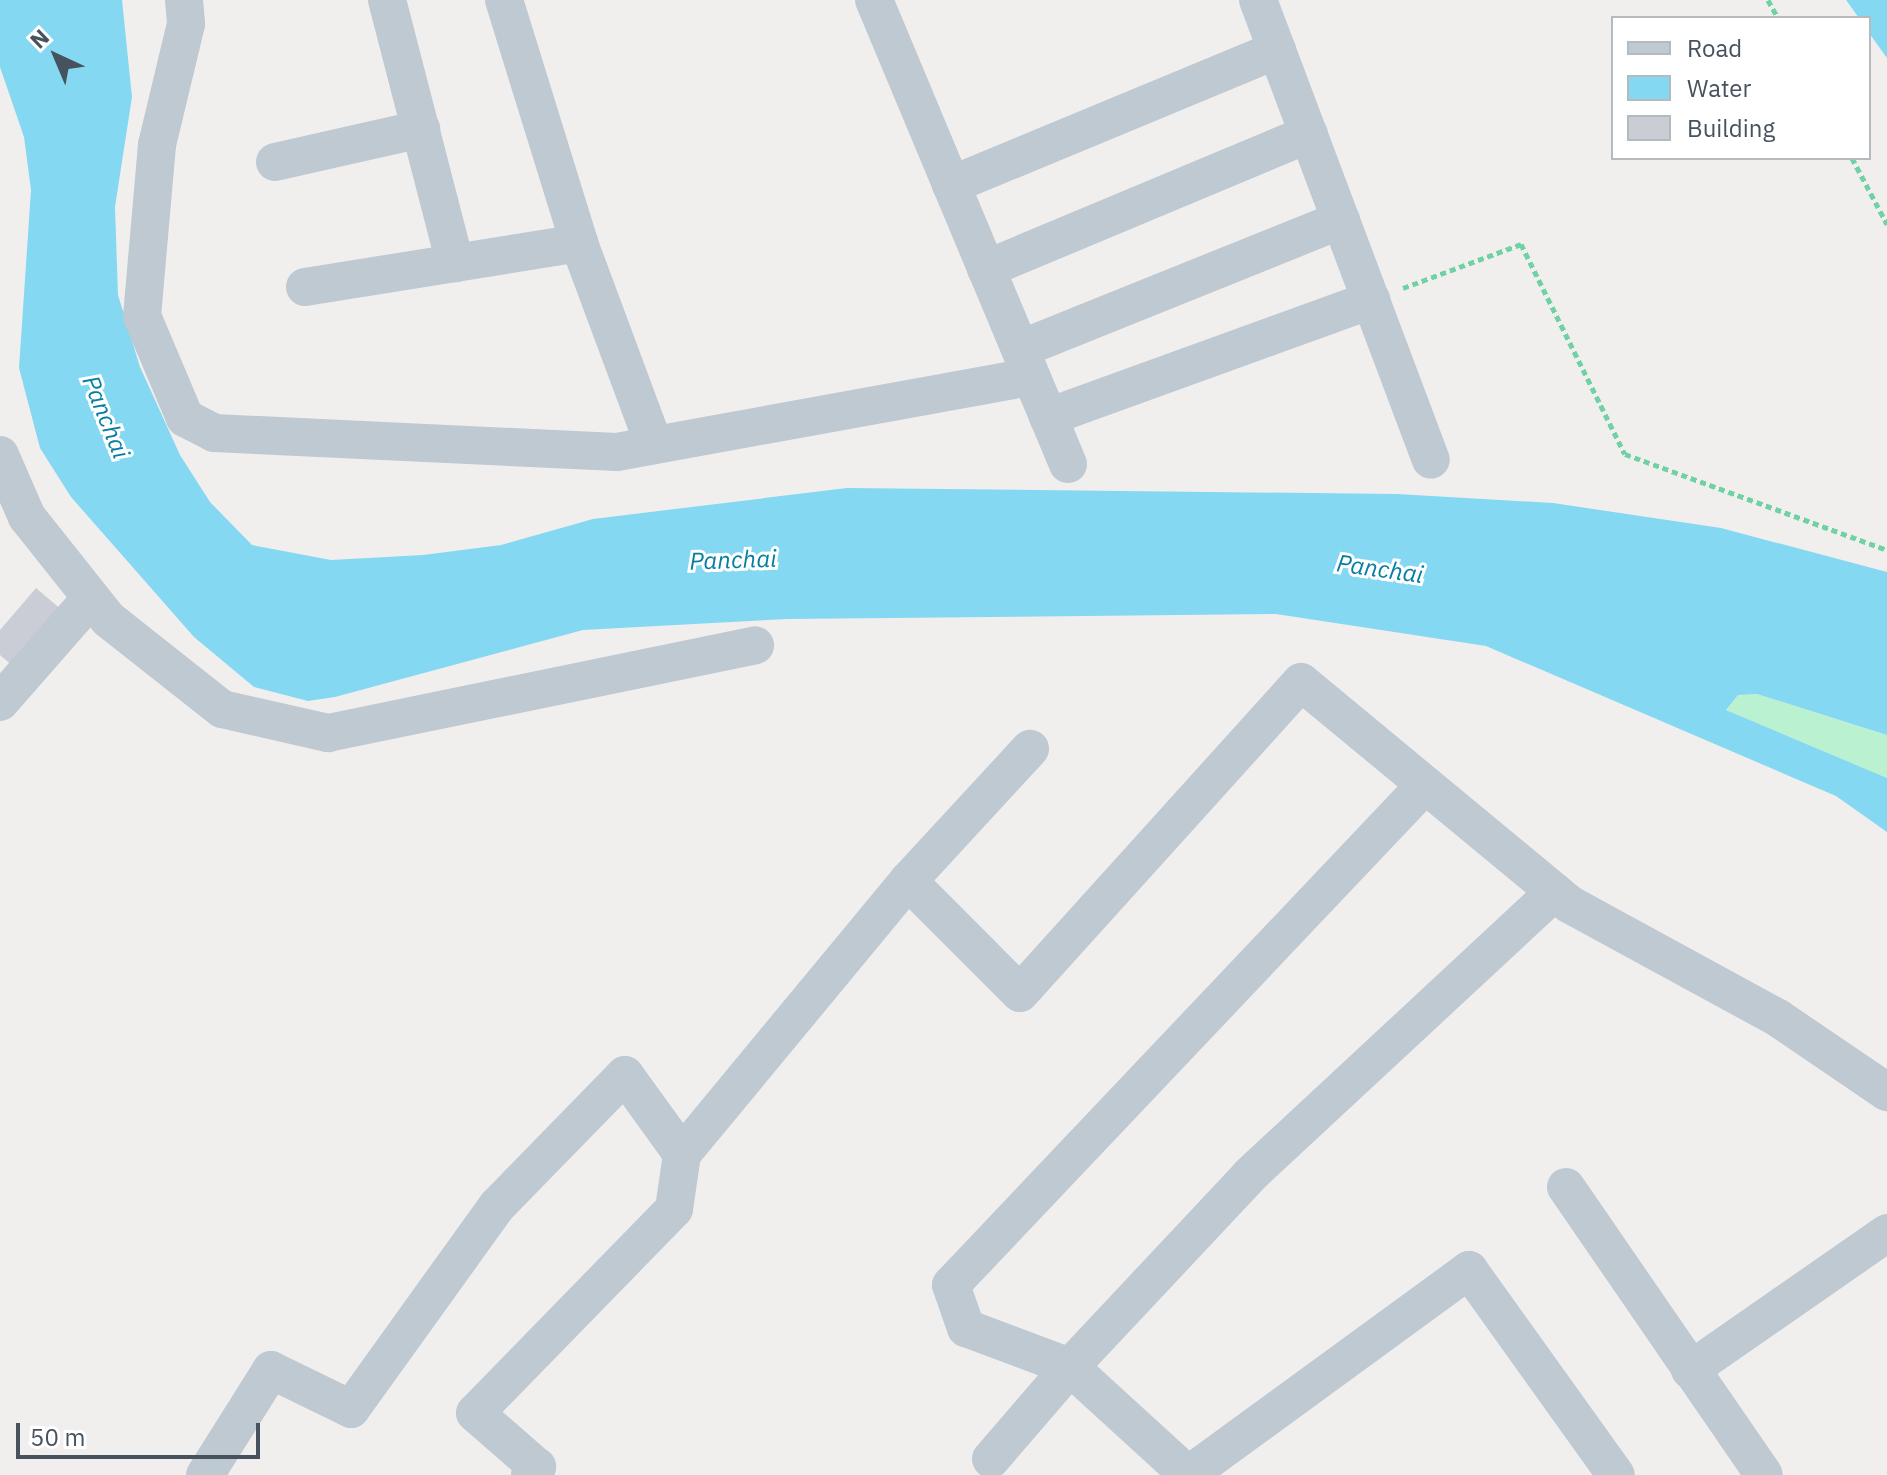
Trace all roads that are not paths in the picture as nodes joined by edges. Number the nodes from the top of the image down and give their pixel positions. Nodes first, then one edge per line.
1 (184, 0) edge
2 (387, 0) edge
3 (504, 0) edge
4 (1258, 0) edge
5 (884, 3) edge
6 (1277, 50) junction
7 (421, 129) junction
8 (1309, 134) junction
9 (275, 162) dead end
10 (951, 185) junction
11 (1341, 220) junction
12 (579, 243) junction
13 (455, 263) junction
14 (986, 269) junction
15 (305, 287) dead end
16 (1371, 300) junction
17 (1025, 363) junction
18 (1048, 417) junction
19 (654, 445) junction
20 (0, 455) edge
21 (1431, 460) dead end
22 (1068, 464) dead end
23 (91, 598) junction
24 (755, 645) dead end
25 (0, 702) edge
26 (1030, 749) dead end
27 (1425, 785) junction
28 (908, 881) junction
29 (1555, 892) junction
30 (1887, 1092) edge
31 (682, 1154) junction
32 (1566, 1187) dead end
33 (1887, 1233) edge
34 (1070, 1367) junction
35 (1690, 1370) junction
36 (991, 1459) dead end
37 (1187, 1474) edge
38 (205, 1475) edge
39 (530, 1475) edge
40 (1616, 1475) edge
41 (1764, 1475) edge

1 - 19 street
2 - 7 street
3 - 12 street
4 - 6 street
5 - 10 street
6 - 8 street
6 - 10 street
7 - 9 street
7 - 13 street
8 - 11 street
8 - 14 street
10 - 14 street
11 - 16 street
11 - 17 street
12 - 13 street
12 - 19 street
13 - 15 street
14 - 17 street
16 - 18 street
16 - 21 street
17 - 18 street
17 - 19 street
18 - 22 street
20 - 23 street
23 - 24 street
23 - 25 street
26 - 28 street
27 - 28 street
27 - 29 street
27 - 34 street
28 - 31 street
29 - 30 street
29 - 34 street
31 - 38 street
31 - 39 street
32 - 35 street
33 - 35 street
34 - 36 street
34 - 37 street
35 - 41 street
37 - 40 street

